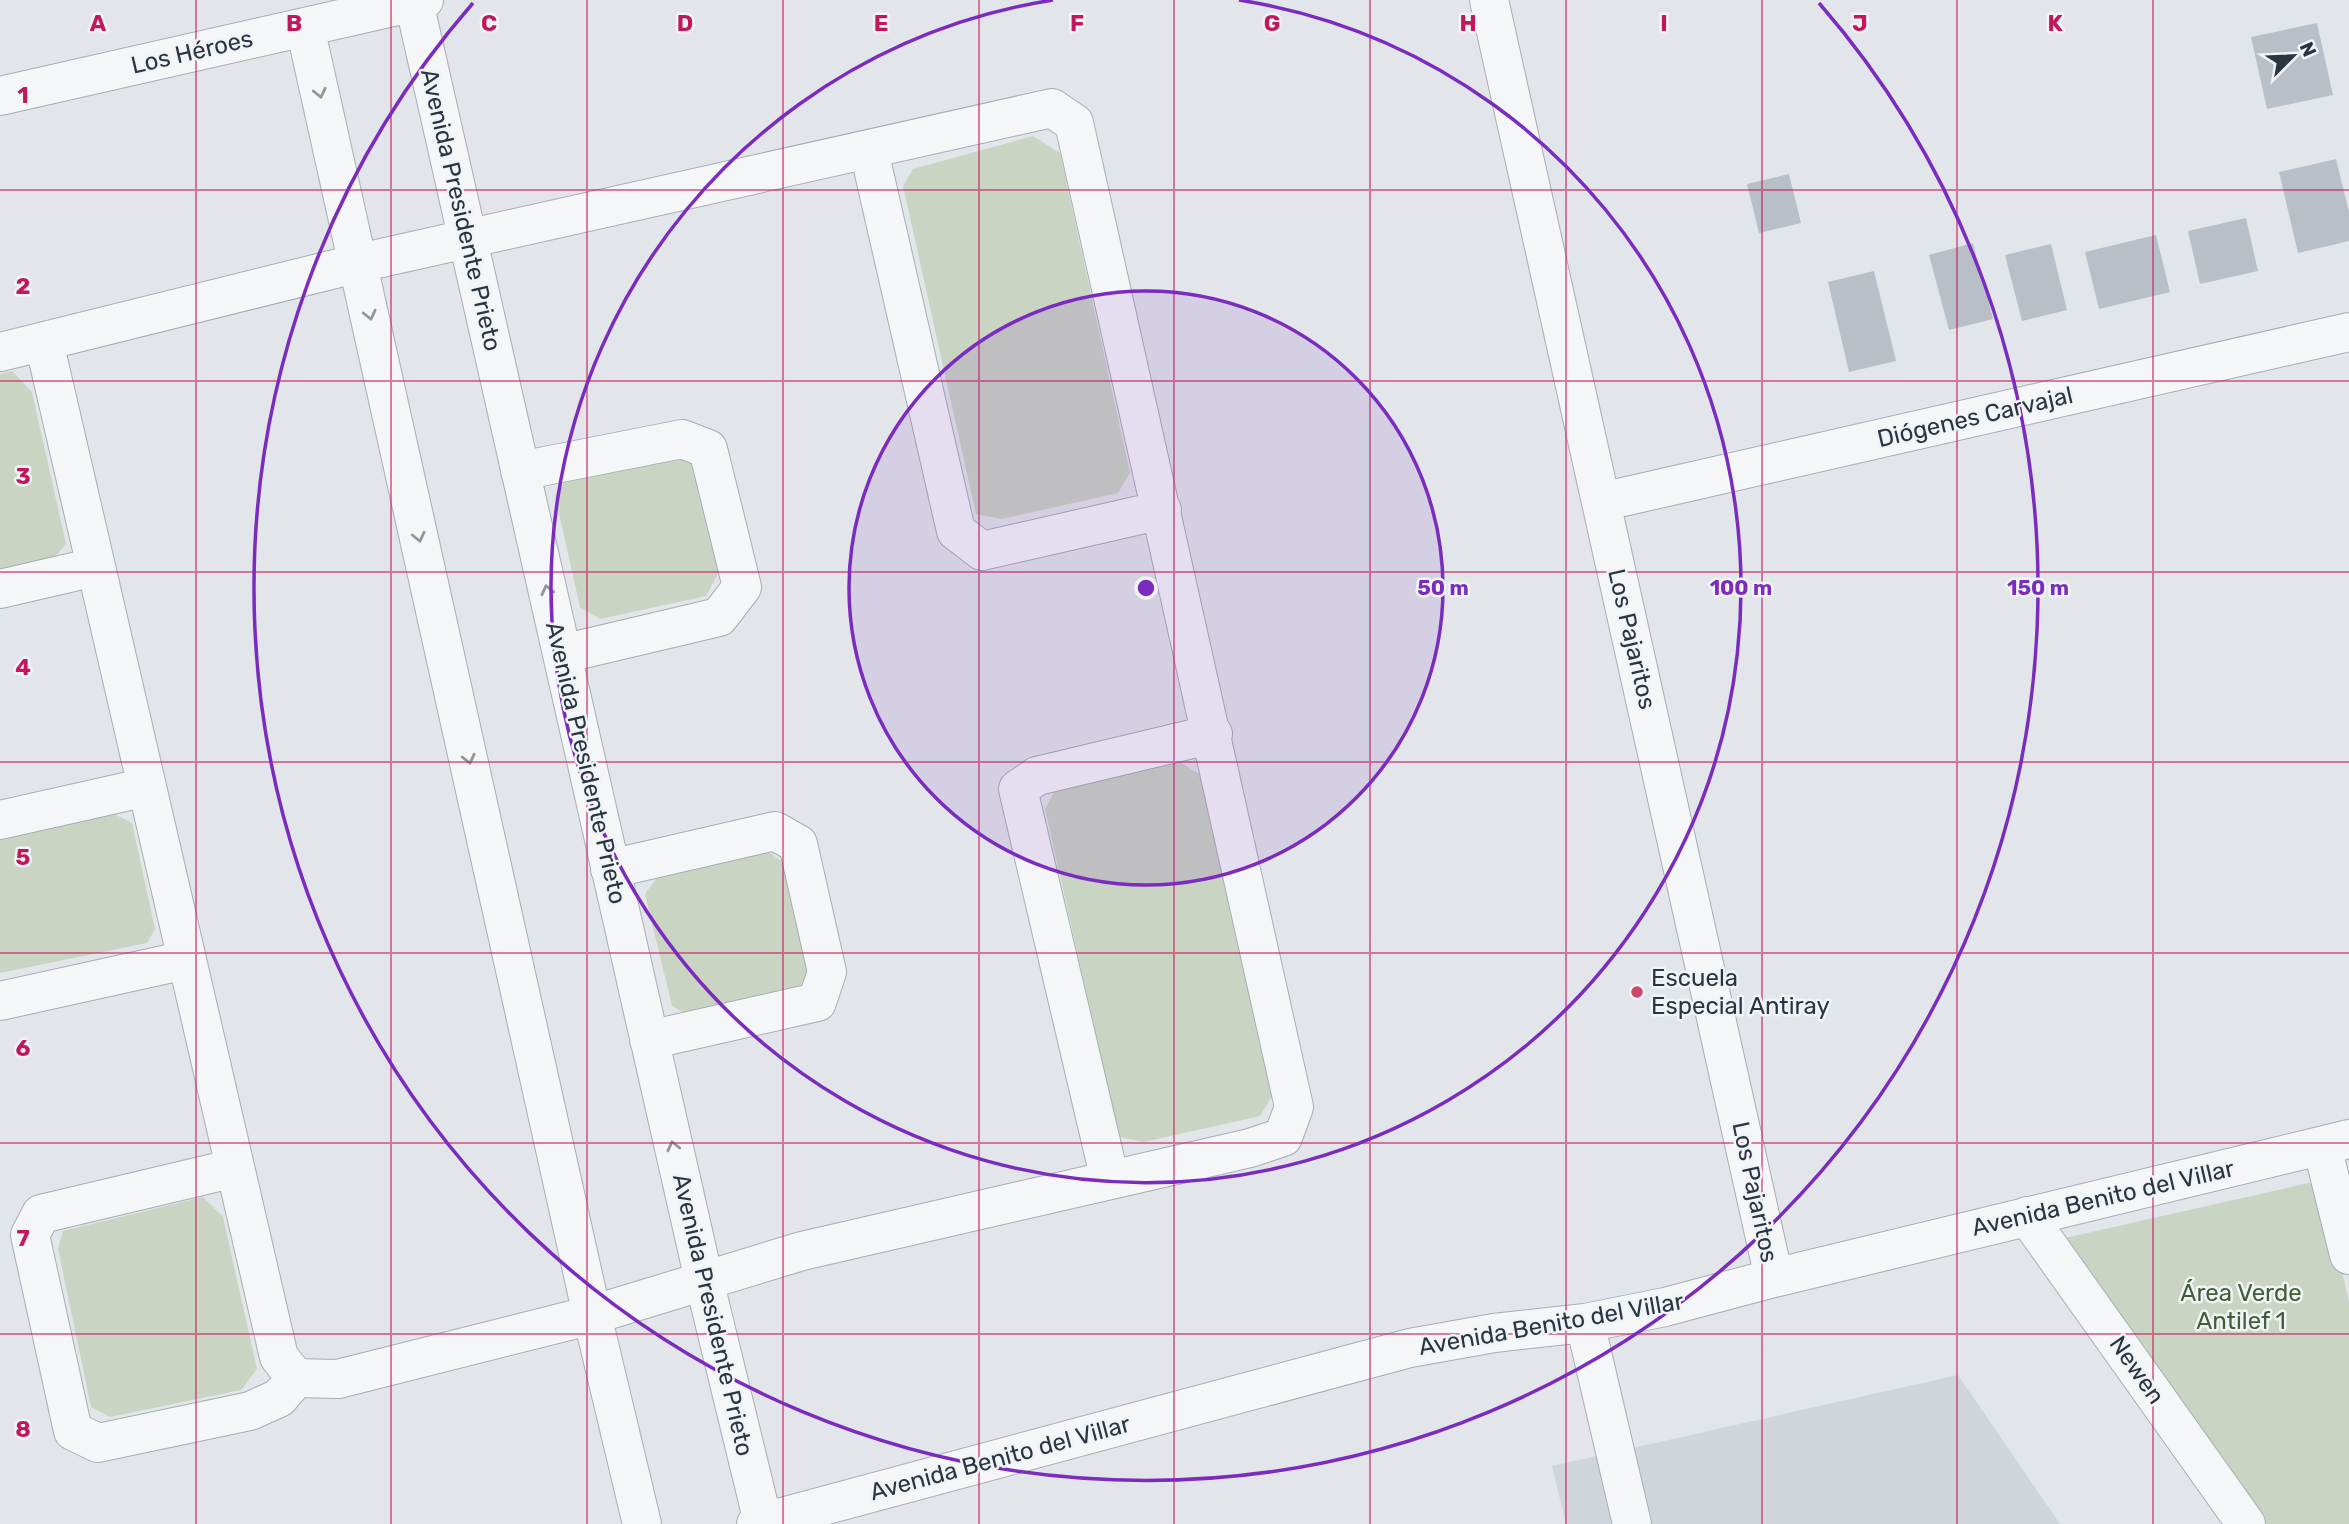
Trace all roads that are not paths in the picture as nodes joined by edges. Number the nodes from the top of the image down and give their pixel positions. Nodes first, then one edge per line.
1 (1489, 0) edge
2 (419, 1) edge
3 (305, 27) junction
4 (0, 96) edge
5 (869, 151) junction
6 (467, 239) junction
7 (359, 263) junction
8 (2349, 332) edge
9 (44, 342) junction
10 (0, 352) edge
11 (520, 471) junction
12 (1601, 502) junction
13 (1162, 510) junction
14 (95, 567) junction
15 (0, 589) edge
16 (562, 654) junction
17 (1213, 734) junction
18 (147, 787) junction
19 (0, 820) edge
20 (610, 869) junction
21 (186, 960) junction
22 (0, 1001) edge
23 (649, 1040) junction
24 (2336, 1143) edge
25 (235, 1168) junction
26 (1110, 1180) junction
27 (2027, 1216) junction
28 (2349, 1255) edge
29 (1774, 1278) junction
30 (704, 1280) junction
31 (592, 1315) junction
32 (1585, 1323) junction
33 (296, 1378) junction
34 (760, 1523) edge
35 (642, 1524) edge
36 (1632, 1524) edge
37 (2246, 1524) edge

1 - 12 street, Los Pajaritos
2 - 3 street, Los Héroes
2 - 6 street, Avenida Presidente Prieto
3 - 4 street, Los Héroes
3 -> 7 street
5 - 6 street
5 - 13 street
5 - 13 street
6 - 7 street
6 - 11 street, Avenida Presidente Prieto
7 - 9 street
7 -> 31 street
8 - 12 street, Diógenes Carvajal
9 - 10 street
9 - 14 street
16 -> 11 street, Avenida Presidente Prieto
11 - 16 street
12 - 29 street, Los Pajaritos
13 - 17 street
14 - 15 street
14 - 18 street
16 - 20 street, Avenida Presidente Prieto
17 - 26 street
17 - 26 street
18 - 19 street
18 - 21 street
20 - 23 street, Avenida Presidente Prieto
20 - 23 street
21 - 22 street
21 - 25 street
30 -> 23 street, Avenida Presidente Prieto
24 - 27 street, Avenida Benito del Villar
24 - 28 street
25 - 33 street
25 - 33 street
26 - 30 street
27 - 29 street, Avenida Benito del Villar
27 - 37 street, Newen
29 - 32 street, Avenida Benito del Villar
30 - 31 street
30 - 34 street, Avenida Presidente Prieto
31 - 33 street
31 - 35 street
32 - 34 street, Avenida Benito del Villar
32 - 36 street

